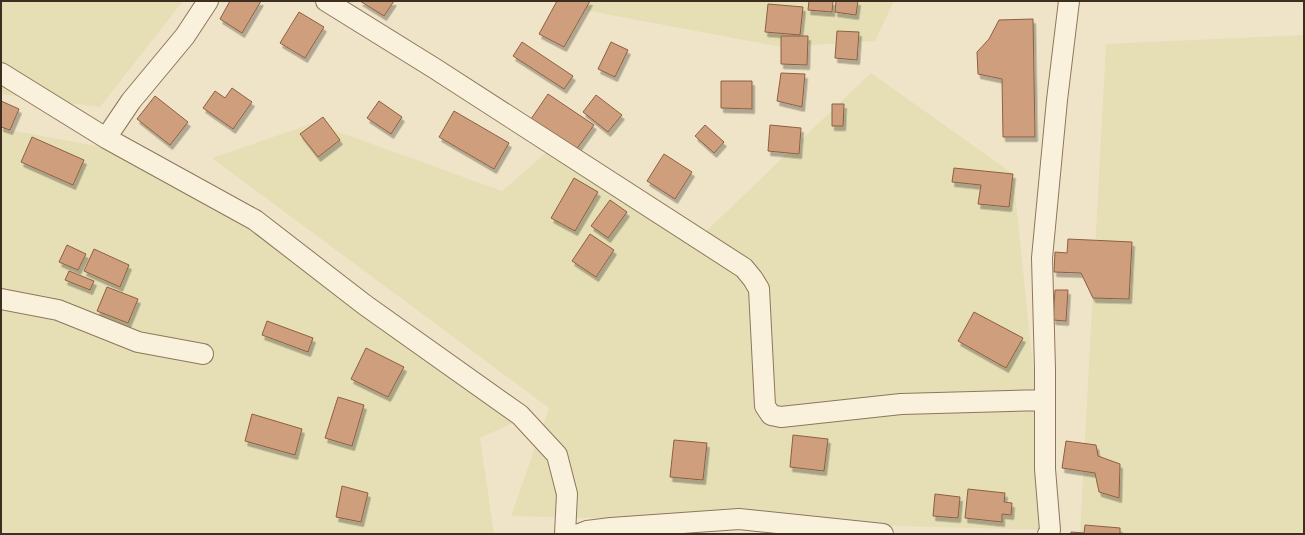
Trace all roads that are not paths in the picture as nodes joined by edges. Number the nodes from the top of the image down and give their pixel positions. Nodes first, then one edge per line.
1 (208, 1) edge
2 (326, 1) edge
3 (1069, 1) edge
4 (1, 73) edge
5 (106, 138) junction
6 (1, 299) edge
7 (203, 354) dead end
8 (1045, 400) junction
9 (565, 534) edge
10 (579, 534) edge
11 (883, 534) edge
12 (1048, 534) edge

1 - 5 street
2 - 8 street
3 - 8 street
4 - 5 street
5 - 9 street
6 - 7 street
8 - 12 street
10 - 11 street

